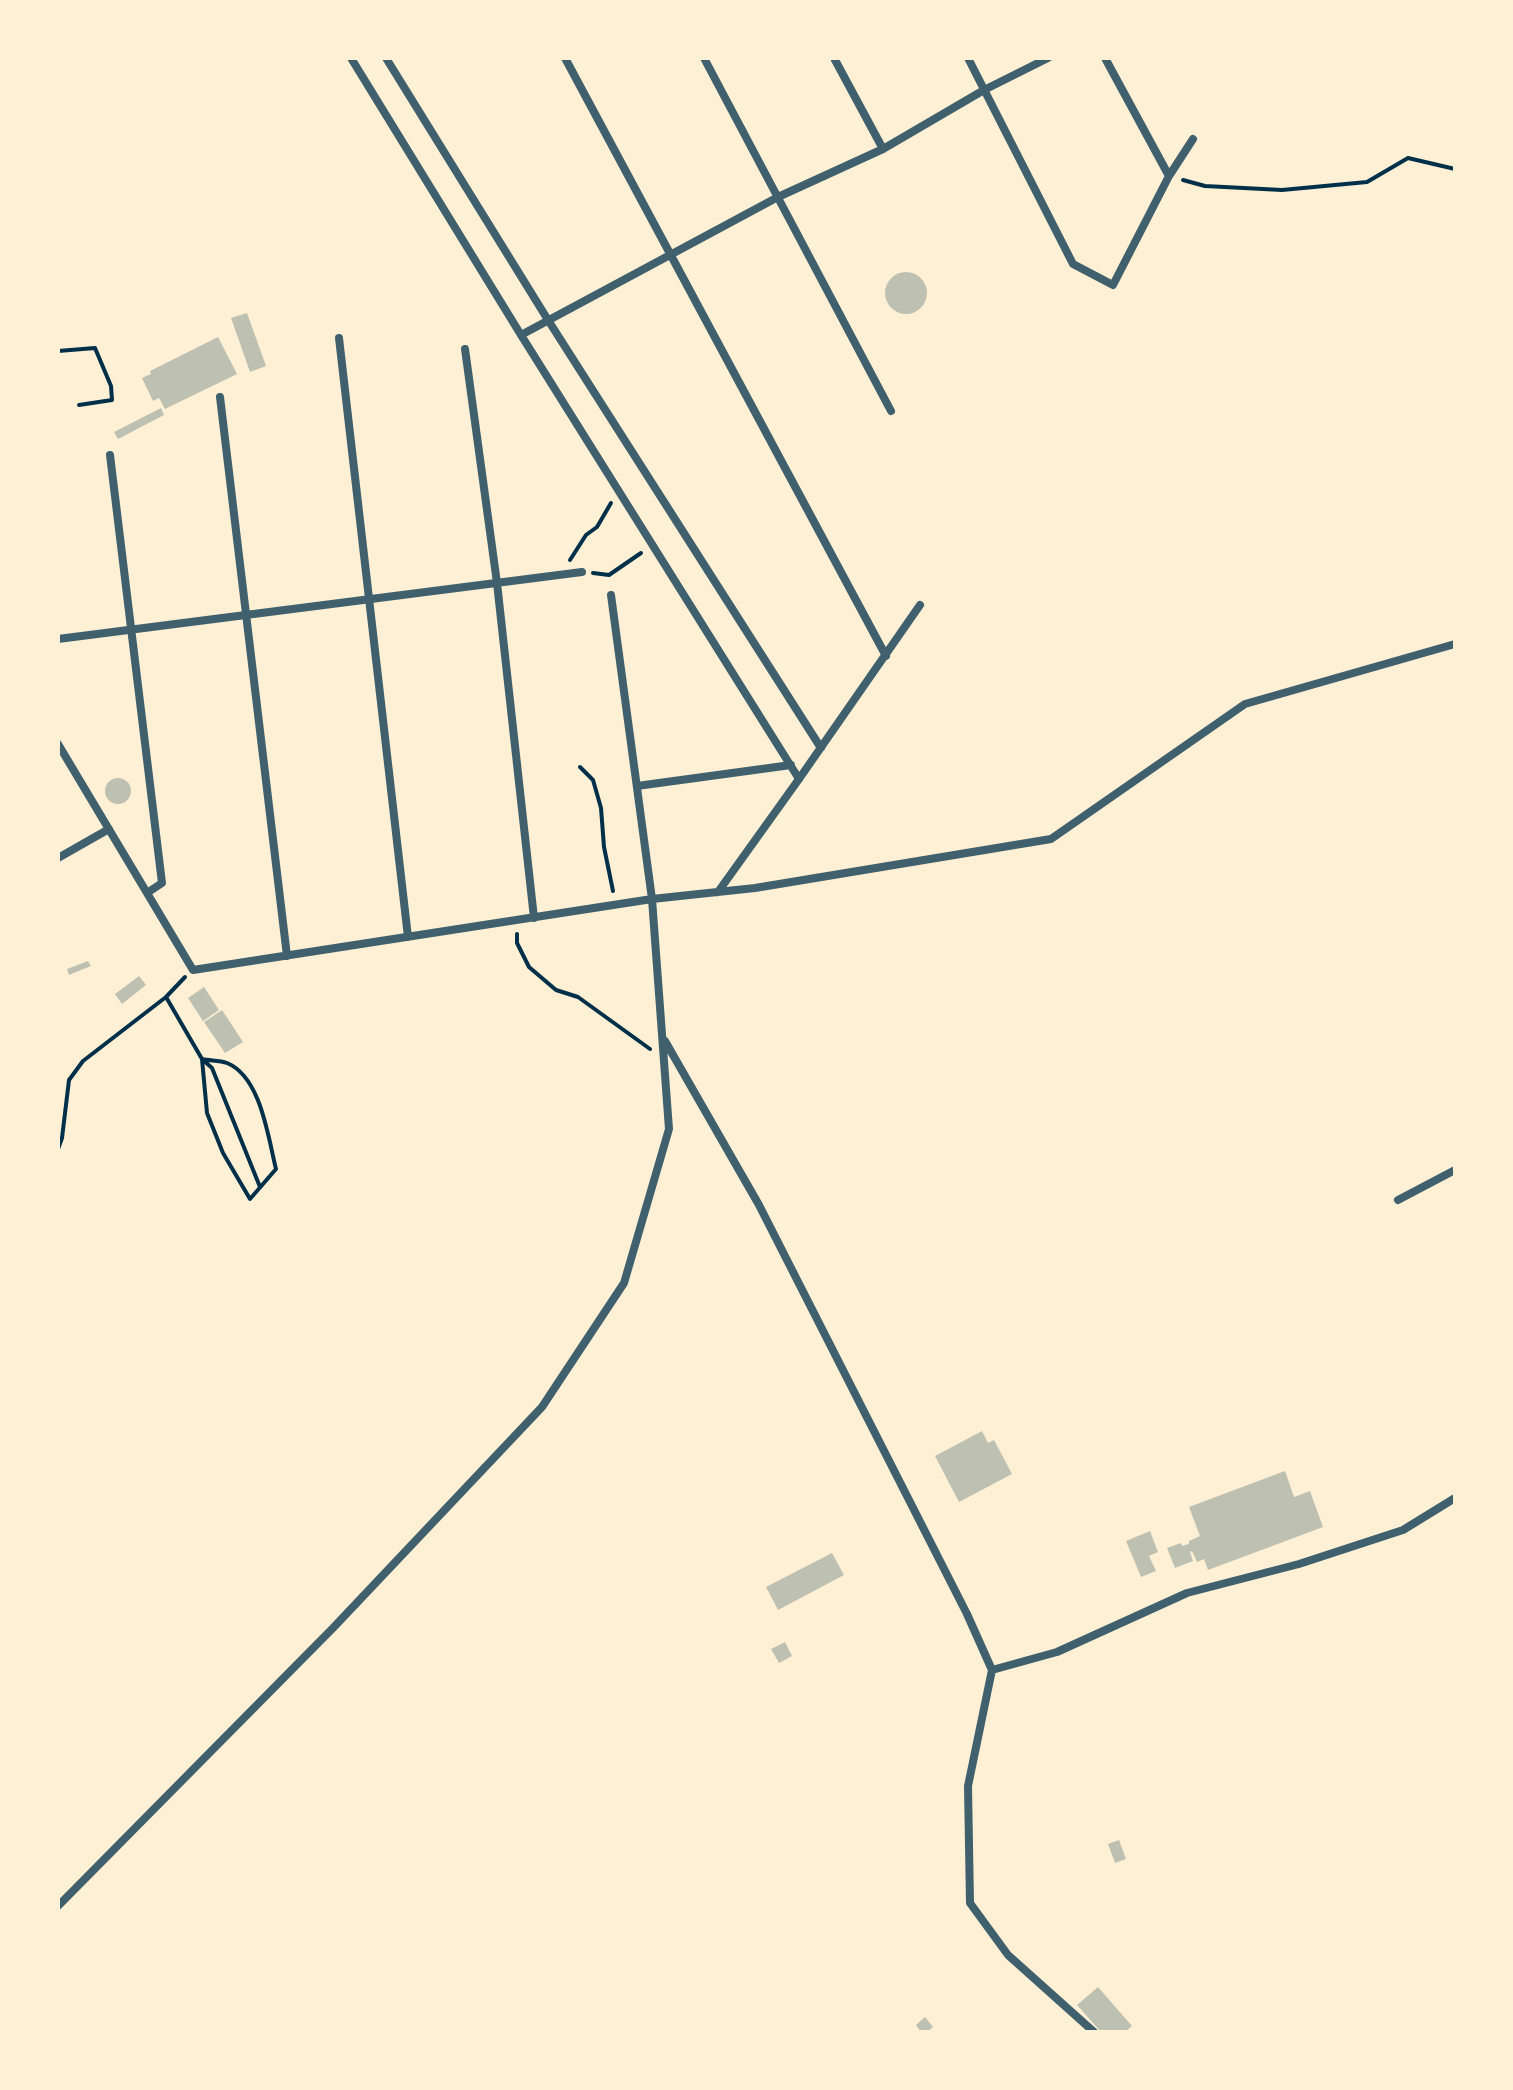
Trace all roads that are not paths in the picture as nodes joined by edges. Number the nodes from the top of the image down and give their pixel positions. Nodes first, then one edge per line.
1 (351, 58) edge
2 (386, 58) edge
3 (565, 58) edge
4 (704, 58) edge
5 (834, 58) edge
6 (968, 58) edge
7 (1048, 58) edge
8 (1105, 58) edge
9 (984, 90) junction
10 (1193, 139) dead end
11 (883, 149) junction
12 (1169, 176) junction
13 (778, 197) junction
14 (670, 255) junction
15 (548, 320) junction
16 (521, 335) junction
17 (339, 338) dead end
18 (465, 349) dead end
19 (220, 397) dead end
20 (891, 411) dead end
21 (110, 455) dead end
22 (582, 572) road end
23 (497, 583) junction
24 (611, 595) dead end
25 (370, 599) junction
26 (920, 605) dead end
27 (246, 615) junction
28 (132, 629) junction
29 (58, 639) edge
30 (1455, 644) edge
31 (886, 656) junction
32 (58, 744) edge
33 (821, 748) junction
34 (791, 765) junction
35 (799, 779) junction
36 (637, 786) junction
37 (109, 829) junction
38 (58, 858) edge
39 (718, 892) junction
40 (147, 893) junction
41 (652, 899) junction
42 (534, 918) junction
43 (408, 937) junction
44 (287, 956) junction
45 (662, 1037) junction
46 (1455, 1170) edge
47 (1398, 1200) dead end
48 (1455, 1498) edge
49 (992, 1670) junction
50 (58, 1906) edge
51 (1094, 2032) edge

1 - 16 street
2 - 15 street
3 - 14 street
4 - 13 street
5 - 11 street
6 - 9 street
7 - 9 street
8 - 12 street
9 - 11 street
9 - 12 street
10 - 12 street
11 - 13 street
13 - 14 street
13 - 20 street
14 - 15 street
14 - 31 street
15 - 16 street
15 - 33 street
16 - 34 street
17 - 25 street
18 - 23 street
19 - 27 street
21 - 28 street
22 - 23 street
23 - 25 street
23 - 42 street
24 - 36 street
25 - 27 street
25 - 43 street
26 - 31 street
27 - 28 street
27 - 44 street
28 - 29 street
28 - 40 street
30 - 39 street
31 - 33 street
32 - 37 street
33 - 35 street
34 - 35 street
34 - 36 street
35 - 39 street
36 - 41 street
37 - 38 street
37 - 40 street
39 - 41 street
40 - 44 street
41 - 42 street
41 - 45 street
42 - 43 street
43 - 44 street
45 - 49 street
45 - 50 street
46 - 47 street
48 - 49 street
49 - 51 street

